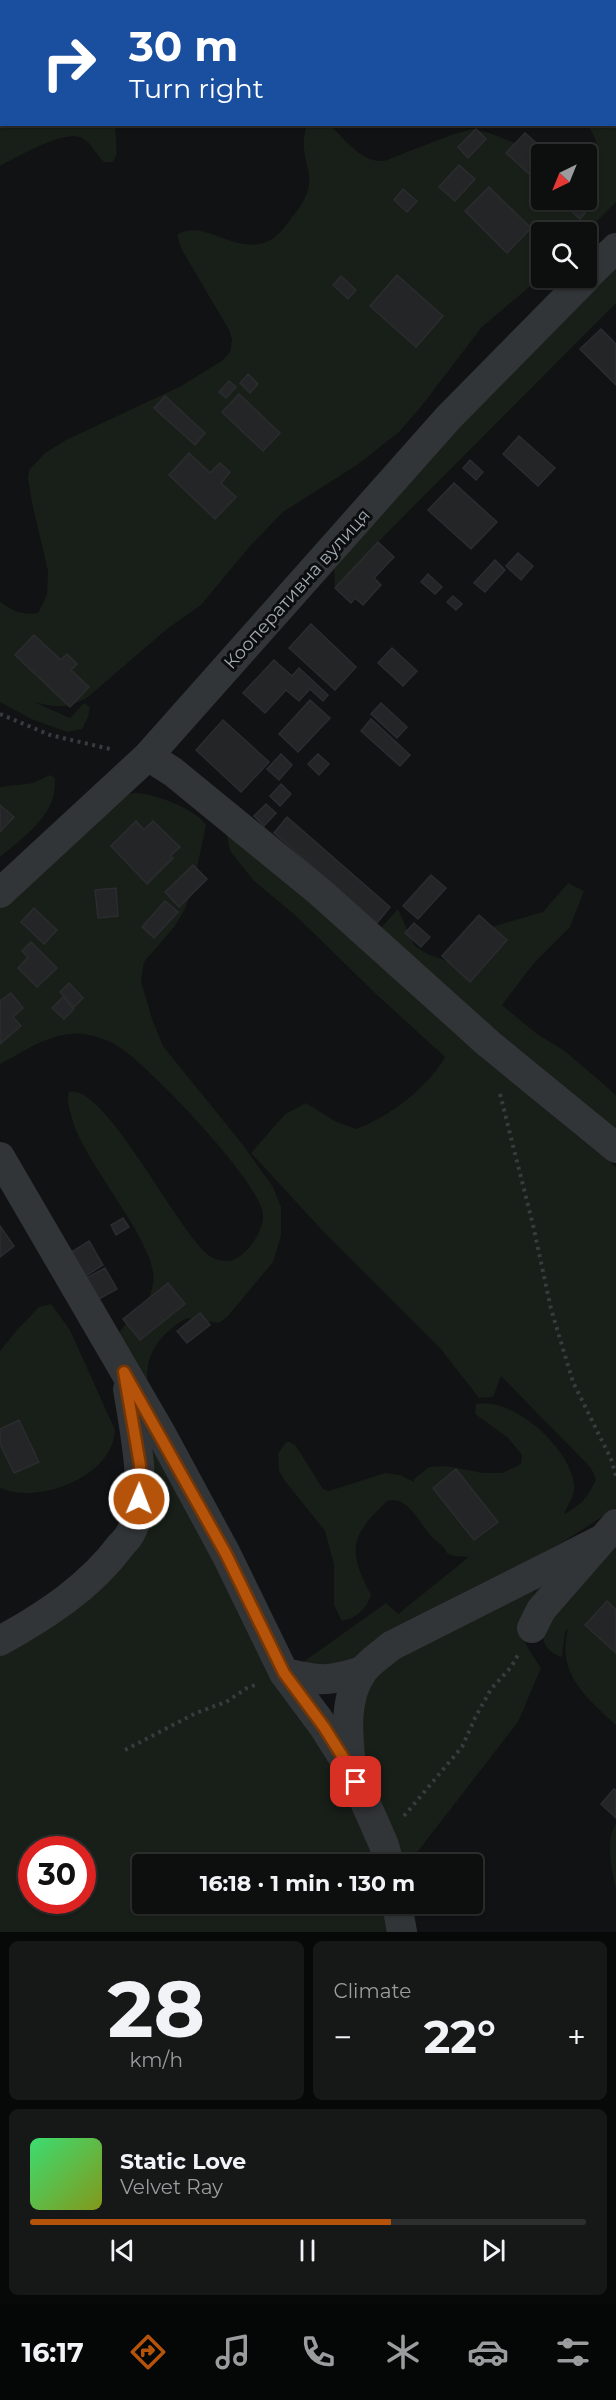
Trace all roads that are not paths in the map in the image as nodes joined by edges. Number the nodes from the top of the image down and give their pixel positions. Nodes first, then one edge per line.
1 (616, 248) edge
2 (597, 266) edge
3 (575, 288) edge
4 (148, 756) junction
5 (0, 893) edge
6 (616, 1148) edge
7 (0, 1157) edge
8 (124, 1372) junction
9 (609, 1532) edge
10 (532, 1628) road end
11 (0, 1641) edge
12 (362, 1671) junction
13 (284, 1673) junction
14 (351, 1770) junction
15 (386, 1854) edge
16 (399, 1914) edge
17 (402, 1932) edge

1 - 2 street, Кооперативна вулиця
3 - 4 street, Кооперативна вулиця
4 - 5 street, Кооперативна вулиця
4 - 6 street
7 - 8 street
8 - 11 street
8 - 13 street
9 - 10 street
9 - 12 street
12 - 13 street
12 - 14 street
13 - 14 street
14 - 15 street
16 - 17 street

